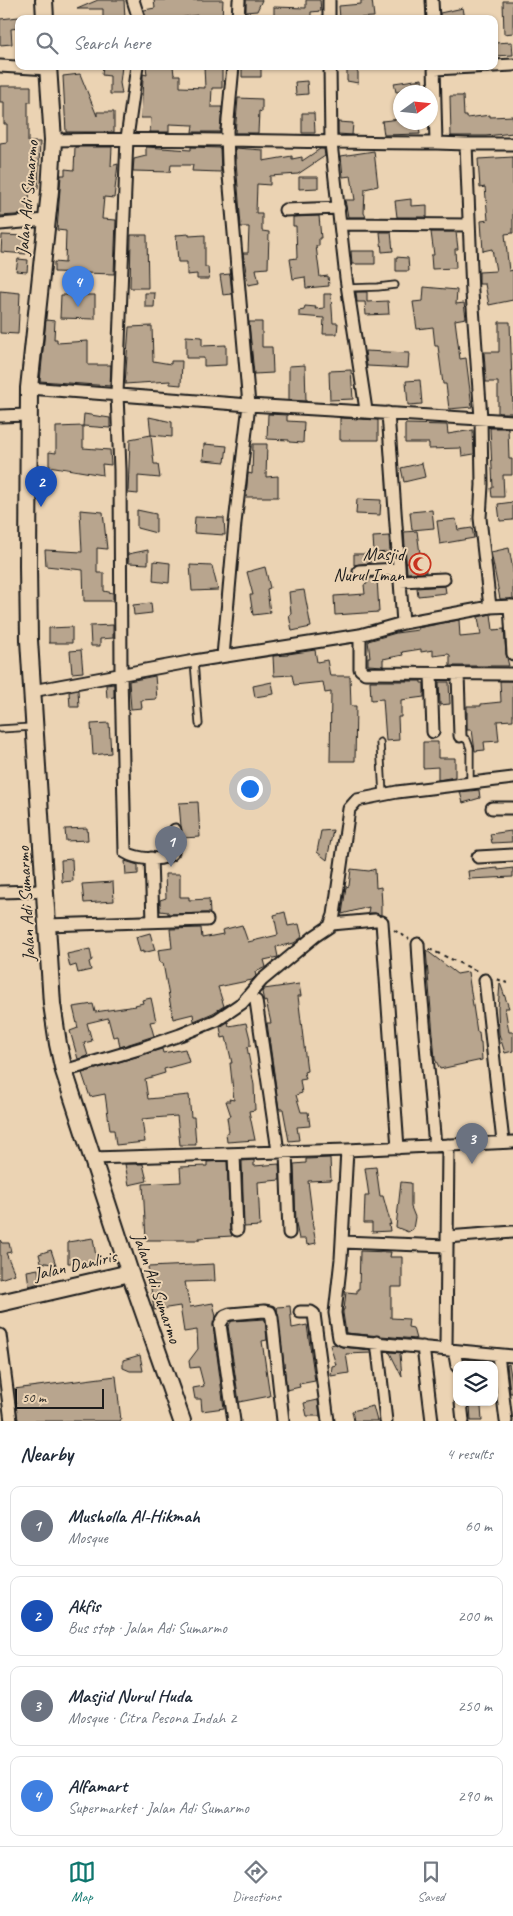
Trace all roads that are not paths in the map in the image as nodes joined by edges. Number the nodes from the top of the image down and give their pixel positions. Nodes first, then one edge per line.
1 (44, 0) edge
2 (134, 0) edge
3 (239, 0) edge
4 (329, 0) edge
5 (432, 0) edge
6 (45, 15) edge
7 (138, 15) edge
8 (238, 15) edge
9 (329, 15) edge
10 (433, 15) edge
11 (513, 65) edge
12 (0, 66) edge
13 (15, 66) edge
14 (498, 66) edge
15 (48, 70) edge
16 (136, 70) edge
17 (233, 70) edge
18 (330, 70) edge
19 (435, 70) edge
20 (127, 138) junction
21 (53, 140) junction
22 (227, 140) junction
23 (331, 143) junction
24 (436, 143) junction
25 (466, 144) junction
26 (513, 144) edge
27 (339, 208) junction
28 (285, 210) dead end
29 (46, 220) junction
30 (0, 224) edge
31 (340, 224) junction
32 (469, 225) junction
33 (395, 285) dead end
34 (348, 288) junction
35 (29, 388) junction
36 (117, 394) junction
37 (249, 404) junction
38 (366, 410) junction
39 (388, 413) junction
40 (28, 415) junction
41 (0, 416) edge
42 (481, 418) junction
43 (513, 421) edge
44 (399, 569) junction
45 (359, 572) dead end
46 (444, 579) dead end
47 (400, 581) junction
48 (512, 606) edge
49 (490, 608) junction
50 (403, 623) junction
51 (360, 635) junction
52 (513, 654) edge
53 (223, 656) junction
54 (194, 661) junction
55 (121, 674) junction
56 (431, 674) junction
57 (458, 674) junction
58 (513, 674) edge
59 (32, 691) junction
60 (199, 724) dead end
61 (29, 727) junction
62 (0, 730) edge
63 (433, 732) dead end
64 (460, 736) joint
65 (380, 742) dead end
66 (513, 778) edge
67 (470, 784) junction
68 (383, 795) junction
69 (492, 808) dead end
70 (513, 808) edge
71 (175, 830) dead end
72 (513, 855) edge
73 (478, 857) dead end
74 (151, 858) junction
75 (35, 891) junction
76 (0, 892) edge
77 (207, 920) dead end
78 (152, 922) junction
79 (46, 924) junction
80 (332, 924) junction
81 (418, 944) road end
82 (485, 976) road end
83 (256, 1002) dead end
84 (64, 1071) junction
85 (508, 1142) edge
86 (448, 1145) junction
87 (435, 1146) junction
88 (398, 1148) junction
89 (347, 1150) junction
90 (282, 1151) junction
91 (234, 1154) junction
92 (93, 1158) junction
93 (237, 1230) dead end
94 (513, 1232) edge
95 (289, 1233) dead end
96 (447, 1241) junction
97 (342, 1242) junction
98 (130, 1273) junction
99 (0, 1303) edge
100 (300, 1312) dead end
101 (0, 1335) edge
102 (377, 1342) junction
103 (423, 1347) junction
104 (498, 1355) junction
105 (513, 1356) edge
106 (453, 1357) edge
107 (3, 1386) edge
108 (461, 1406) edge
109 (11, 1421) edge
110 (182, 1421) edge
111 (234, 1421) edge
112 (284, 1421) edge
113 (328, 1421) edge
114 (386, 1421) edge
115 (432, 1421) edge
116 (463, 1421) edge
117 (506, 1421) edge

1 - 6 main road
2 - 7 street
3 - 8 street
4 - 9 street
5 - 10 street
11 - 14 street
12 - 13 street
15 - 21 main road, Jalan Adi Sumarmo
16 - 20 street
17 - 22 street
18 - 23 street
19 - 24 street
20 - 21 street
20 - 22 street
20 - 36 street
21 - 29 main road, Jalan Adi Sumarmo
22 - 23 street
22 - 37 street
23 - 24 street
23 - 27 street
24 - 25 street
25 - 26 street
25 - 32 street
27 - 28 street
27 - 31 street
29 - 30 street
29 - 35 main road, Jalan Adi Sumarmo
31 - 32 street
31 - 34 street
32 - 42 street
33 - 34 lane
34 - 38 street
35 - 36 street
35 - 40 main road, Jalan Adi Sumarmo
36 - 37 street
36 - 55 street
37 - 38 street
37 - 53 street
38 - 39 street
39 - 42 street
39 - 44 street
40 - 41 street
40 - 59 main road, Jalan Adi Sumarmo
42 - 43 street
42 - 49 street
44 - 45 street
44 - 47 street
46 - 47 street
47 - 50 street
48 - 49 street
48 - 52 street
49 - 50 street
50 - 51 street
51 - 53 street
51 - 56 street
53 - 54 street
54 - 55 street
54 - 60 lane
55 - 59 street
55 - 74 street
56 - 57 street
56 - 63 street
57 - 58 street
57 - 64 street
59 - 61 main road, Jalan Adi Sumarmo
61 - 62 lane
61 - 75 main road, Jalan Adi Sumarmo
64 - 67 lane
65 - 68 lane
66 - 67 street
67 - 68 street
68 - 80 street
69 - 70 street
71 - 74 street
72 - 73 street
74 - 78 street
75 - 76 street
75 - 79 main road, Jalan Adi Sumarmo
77 - 78 street
78 - 79 street
79 - 84 main road, Jalan Adi Sumarmo
80 - 84 street
80 - 88 street
81 - 87 street
82 - 85 street
83 - 90 street
84 - 92 main road, Jalan Adi Sumarmo
85 - 86 street
86 - 87 street
86 - 96 street
87 - 88 street
88 - 89 street
89 - 90 street
89 - 97 street
90 - 91 street
90 - 95 street
91 - 92 street
91 - 93 street
92 - 98 main road, Jalan Adi Sumarmo
94 - 96 street
96 - 97 street
96 - 106 street
97 - 102 street
98 - 99 main road, Jalan Danliris
98 - 110 main road, Jalan Adi Sumarmo
100 - 113 street
101 - 107 street
102 - 103 street
102 - 114 street
103 - 106 street
103 - 115 street
104 - 105 street
104 - 106 street
104 - 117 street
107 - 109 street
108 - 116 street
111 - 112 street

